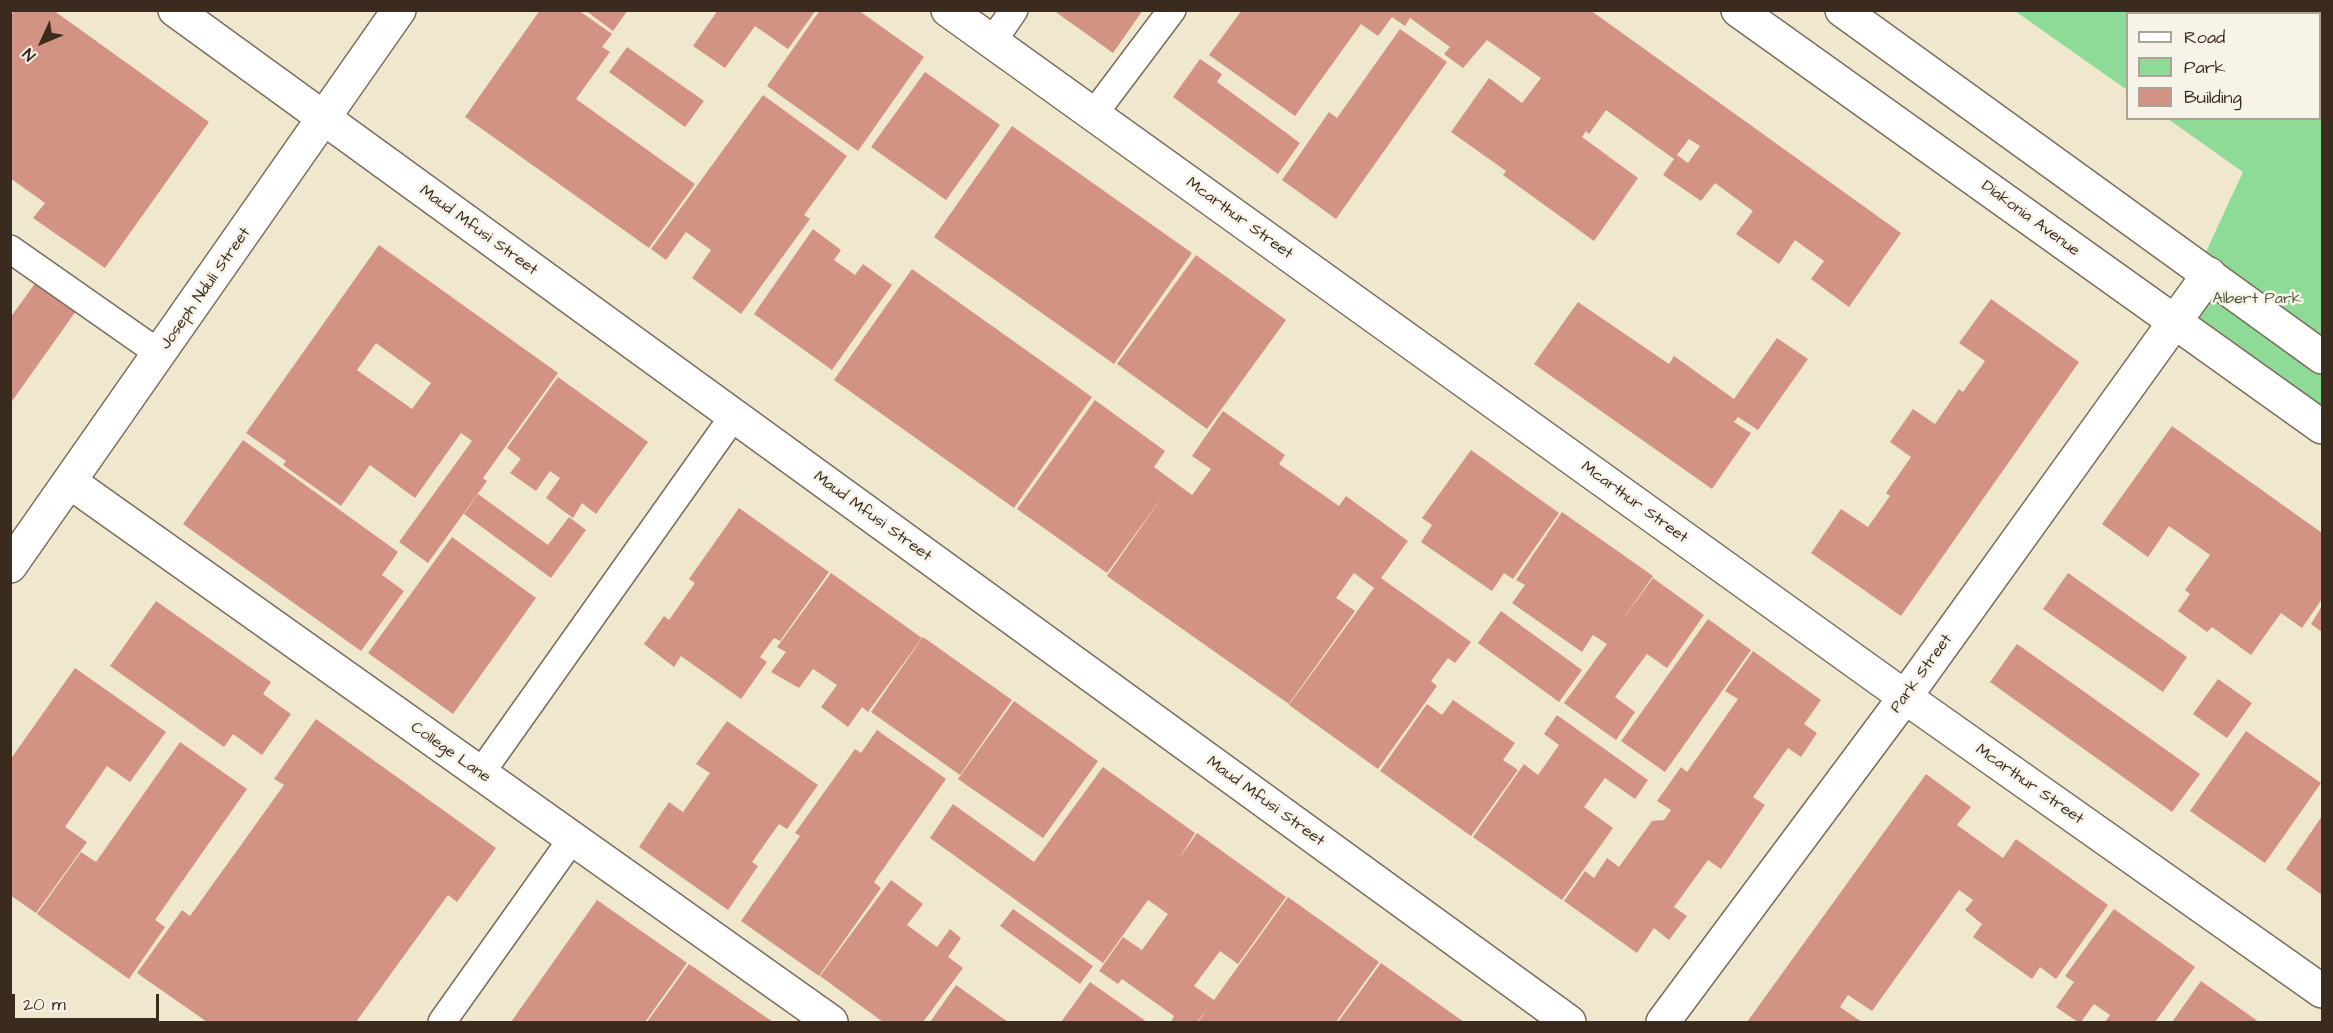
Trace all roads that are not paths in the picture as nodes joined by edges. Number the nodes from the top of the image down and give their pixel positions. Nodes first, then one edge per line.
1 (175, 10) edge
2 (399, 10) edge
3 (948, 10) edge
4 (1014, 10) edge
5 (1172, 10) edge
6 (1738, 10) edge
7 (1842, 10) edge
8 (992, 42) junction
9 (1093, 115) junction
10 (324, 120) junction
11 (10, 249) edge
12 (2209, 274) junction
13 (2174, 321) junction
14 (160, 354) junction
15 (2322, 357) edge
16 (733, 417) junction
17 (2322, 428) edge
18 (70, 482) junction
19 (10, 566) edge
20 (1905, 697) junction
21 (480, 774) junction
22 (572, 839) junction
23 (2322, 992) edge
24 (442, 1023) edge
25 (831, 1023) edge
26 (1569, 1023) edge
27 (1663, 1023) edge

1 - 10 street, Maud Mfusi Street
2 - 10 street, Joseph Nduli Street
3 - 8 street, Mcarthur Street
4 - 8 lane
5 - 9 lane
6 - 13 street, Diakonia Avenue
7 - 12 street
8 - 9 street, Mcarthur Street
9 - 20 street, Mcarthur Street
10 - 14 street, Joseph Nduli Street
10 - 16 street, Maud Mfusi Street
11 - 14 lane
12 - 13 street, Park Street
12 - 15 street
13 - 17 street, Diakonia Avenue
13 - 20 street, Park Street
14 - 18 street, Joseph Nduli Street
16 - 21 lane
16 - 26 street, Maud Mfusi Street
18 - 19 street, Joseph Nduli Street
18 - 21 street, College Lane
20 - 23 street, Mcarthur Street
20 - 27 street, Park Street
21 - 22 street, College Lane
22 - 24 lane
22 - 25 street, College Lane

